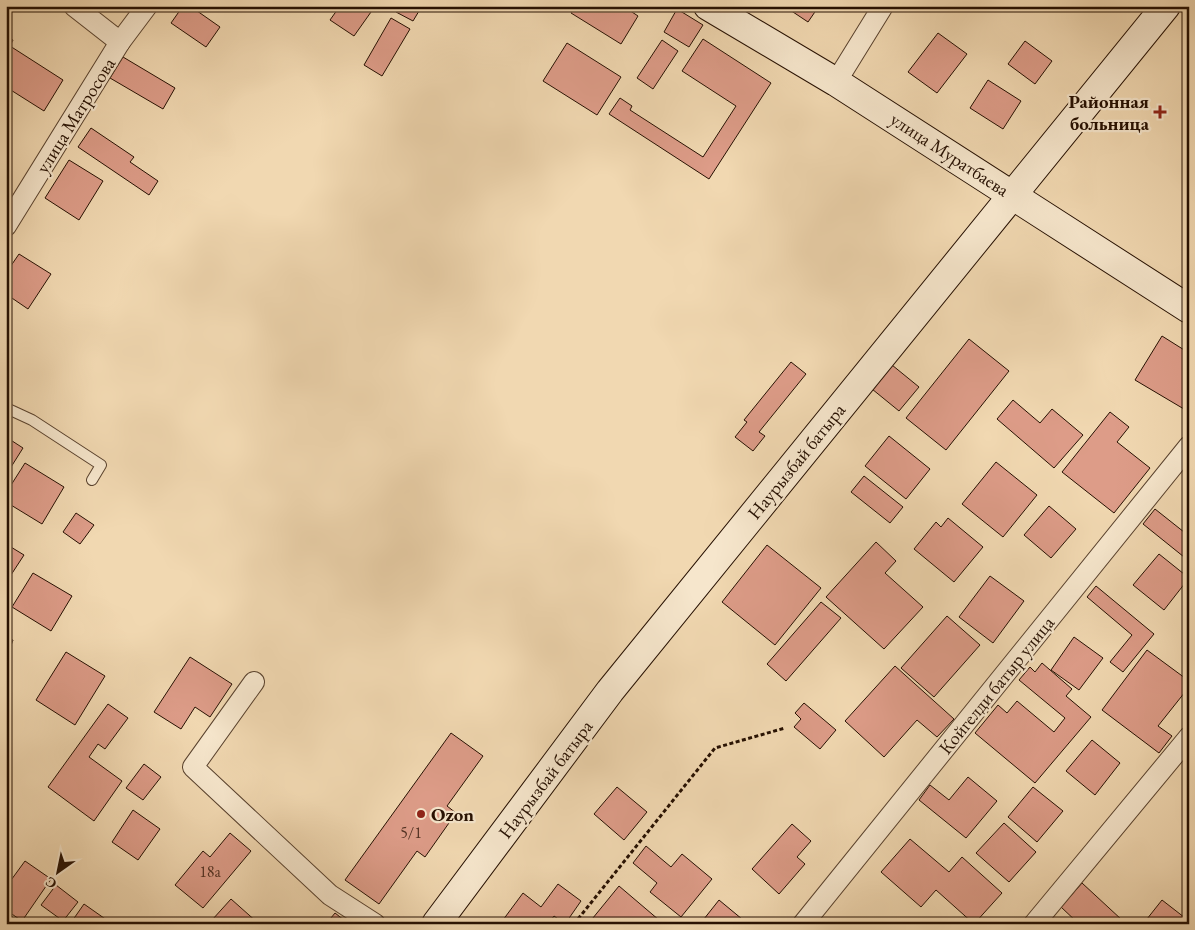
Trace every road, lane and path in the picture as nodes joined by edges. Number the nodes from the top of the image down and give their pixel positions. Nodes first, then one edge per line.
1 (74, 6) edge
2 (147, 6) edge
3 (708, 6) edge
4 (883, 6) edge
5 (1166, 6) edge
6 (120, 42) junction
7 (836, 82) junction
8 (1012, 194) junction
9 (6, 226) edge
10 (1189, 309) edge
11 (6, 408) edge
12 (1189, 446) edge
13 (92, 480) dead end
14 (254, 682) dead end
15 (785, 728) dead end
16 (1189, 737) edge
17 (1038, 922) edge
18 (375, 924) edge
19 (436, 924) edge
20 (574, 924) edge
21 (803, 924) edge

1 - 6 street
2 - 6 street, улица Матросова
3 - 7 main road, улица Муратбаева
4 - 7 street
5 - 8 main road, Наурызбай батыра
6 - 9 street, улица Матросова
7 - 8 main road, улица Муратбаева
8 - 10 main road, улица Муратбаева
8 - 19 main road, Наурызбай батыра
11 - 13 lane
12 - 21 street, Койгелди батыр улица
14 - 18 street
15 - 20 path
16 - 17 street

